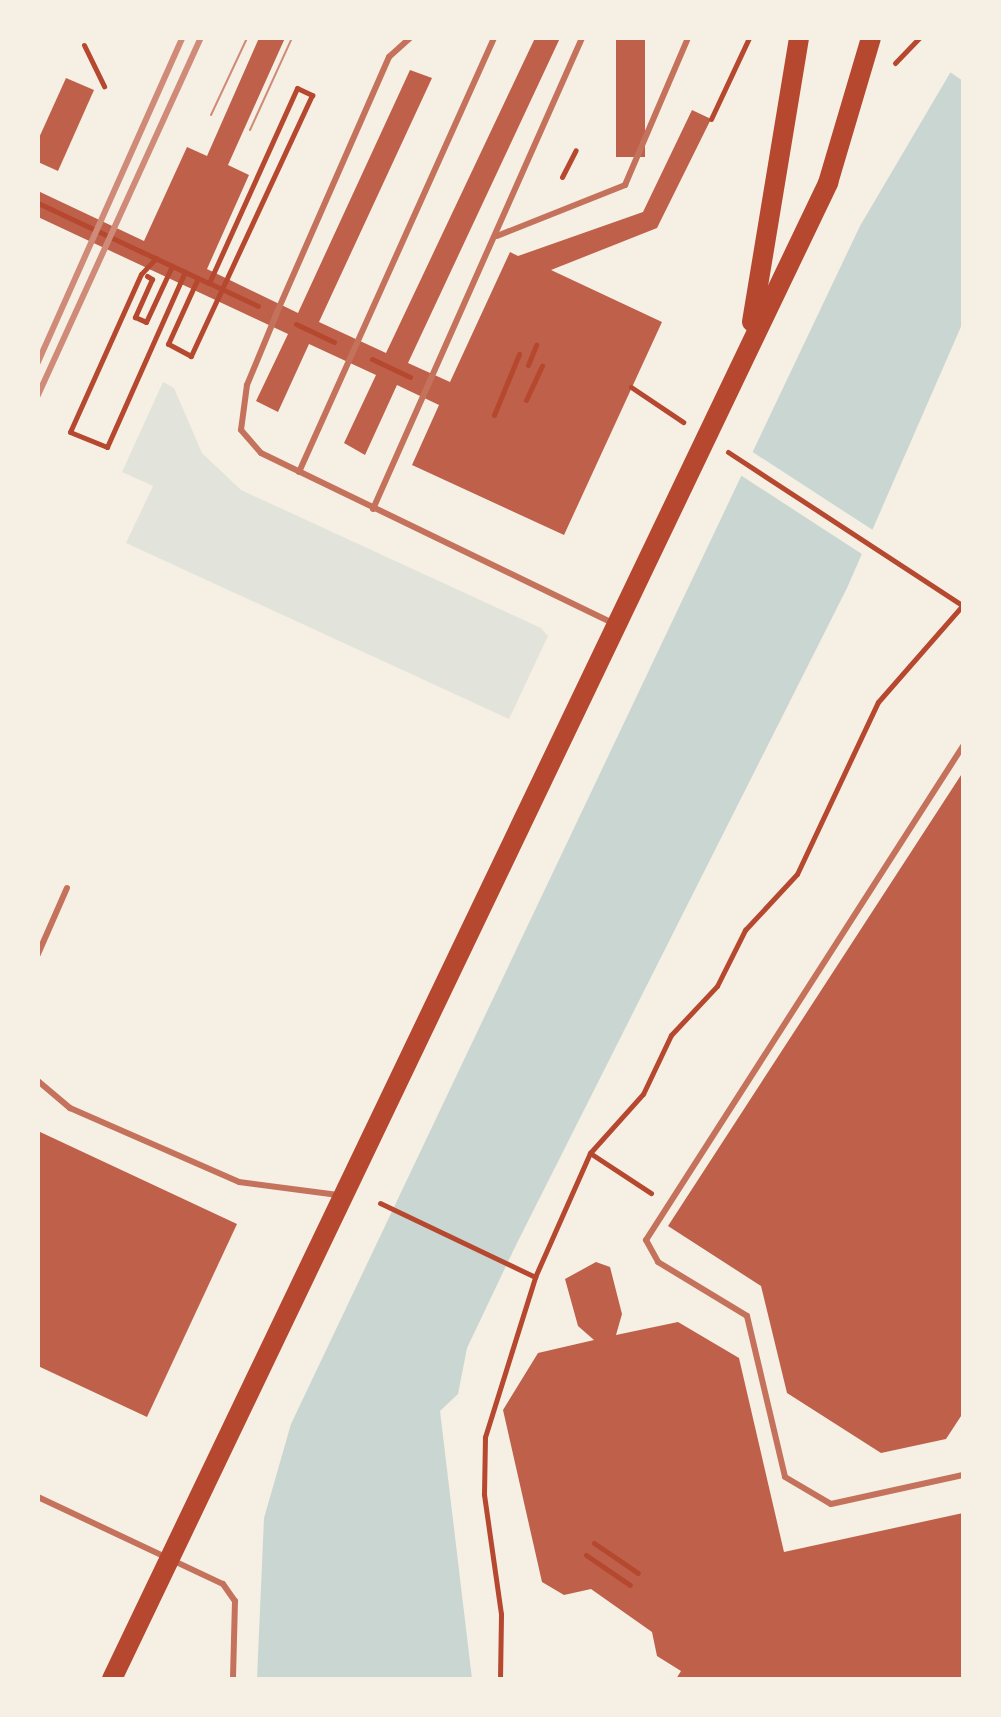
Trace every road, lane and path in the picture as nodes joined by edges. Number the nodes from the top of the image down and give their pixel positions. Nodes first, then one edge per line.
1 (410, 38) edge
2 (494, 38) edge
3 (582, 38) edge
4 (688, 38) edge
5 (749, 38) edge
6 (799, 38) edge
7 (871, 38) edge
8 (84, 45) dead end
9 (104, 86) dead end
10 (711, 119) dead end
11 (576, 150) dead end
12 (562, 177) dead end
13 (38, 203) edge
14 (497, 236) junction
15 (140, 251) dead end
16 (156, 258) junction
17 (172, 266) junction
18 (185, 272) junction
19 (147, 276) junction
20 (198, 278) junction
21 (271, 312) dead end
22 (286, 319) dead end
23 (294, 323) dead end
24 (314, 332) dead end
25 (749, 342) junction
26 (536, 345) dead end
27 (343, 346) dead end
28 (358, 353) dead end
29 (519, 354) dead end
30 (381, 363) dead end
31 (528, 365) dead end
32 (542, 365) dead end
33 (403, 373) dead end
34 (415, 380) dead end
35 (631, 387) dead end
36 (526, 400) dead end
37 (494, 415) dead end
38 (697, 431) dead end
39 (724, 448) dead end
40 (299, 472) junction
41 (373, 509) junction
42 (963, 606) edge
43 (612, 623) junction
44 (963, 746) edge
45 (67, 888) dead end
46 (38, 954) edge
47 (38, 1081) edge
48 (590, 1153) junction
49 (341, 1196) junction
50 (380, 1203) dead end
51 (665, 1203) junction
52 (535, 1277) junction
53 (963, 1475) edge
54 (38, 1497) edge
55 (594, 1543) dead end
56 (586, 1555) dead end
57 (169, 1556) junction
58 (638, 1573) dead end
59 (630, 1585) dead end
60 (112, 1679) edge
61 (233, 1679) edge
62 (500, 1679) edge

1 - 40 lane
2 - 40 lane
3 - 14 lane
4 - 14 lane
5 - 10 path
6 - 25 main road
7 - 25 main road
8 - 9 path
11 - 12 path
13 - 16 path
14 - 41 lane
15 - 17 path
16 - 19 path
16 - 21 path
17 - 18 path
17 - 19 path
18 - 19 path
18 - 20 path
20 - 20 path
22 - 27 path
23 - 24 path
25 - 43 main road
26 - 31 path
28 - 34 path
29 - 37 path
30 - 33 path
32 - 36 path
35 - 38 path
39 - 42 path
40 - 41 lane
41 - 43 lane
42 - 48 path
43 - 49 main road
44 - 51 lane
45 - 46 lane
47 - 49 lane
48 - 51 path
48 - 52 path
49 - 57 main road
50 - 52 path
51 - 53 lane
52 - 62 path
54 - 57 lane
55 - 58 path
56 - 59 path
57 - 60 main road
57 - 61 lane

